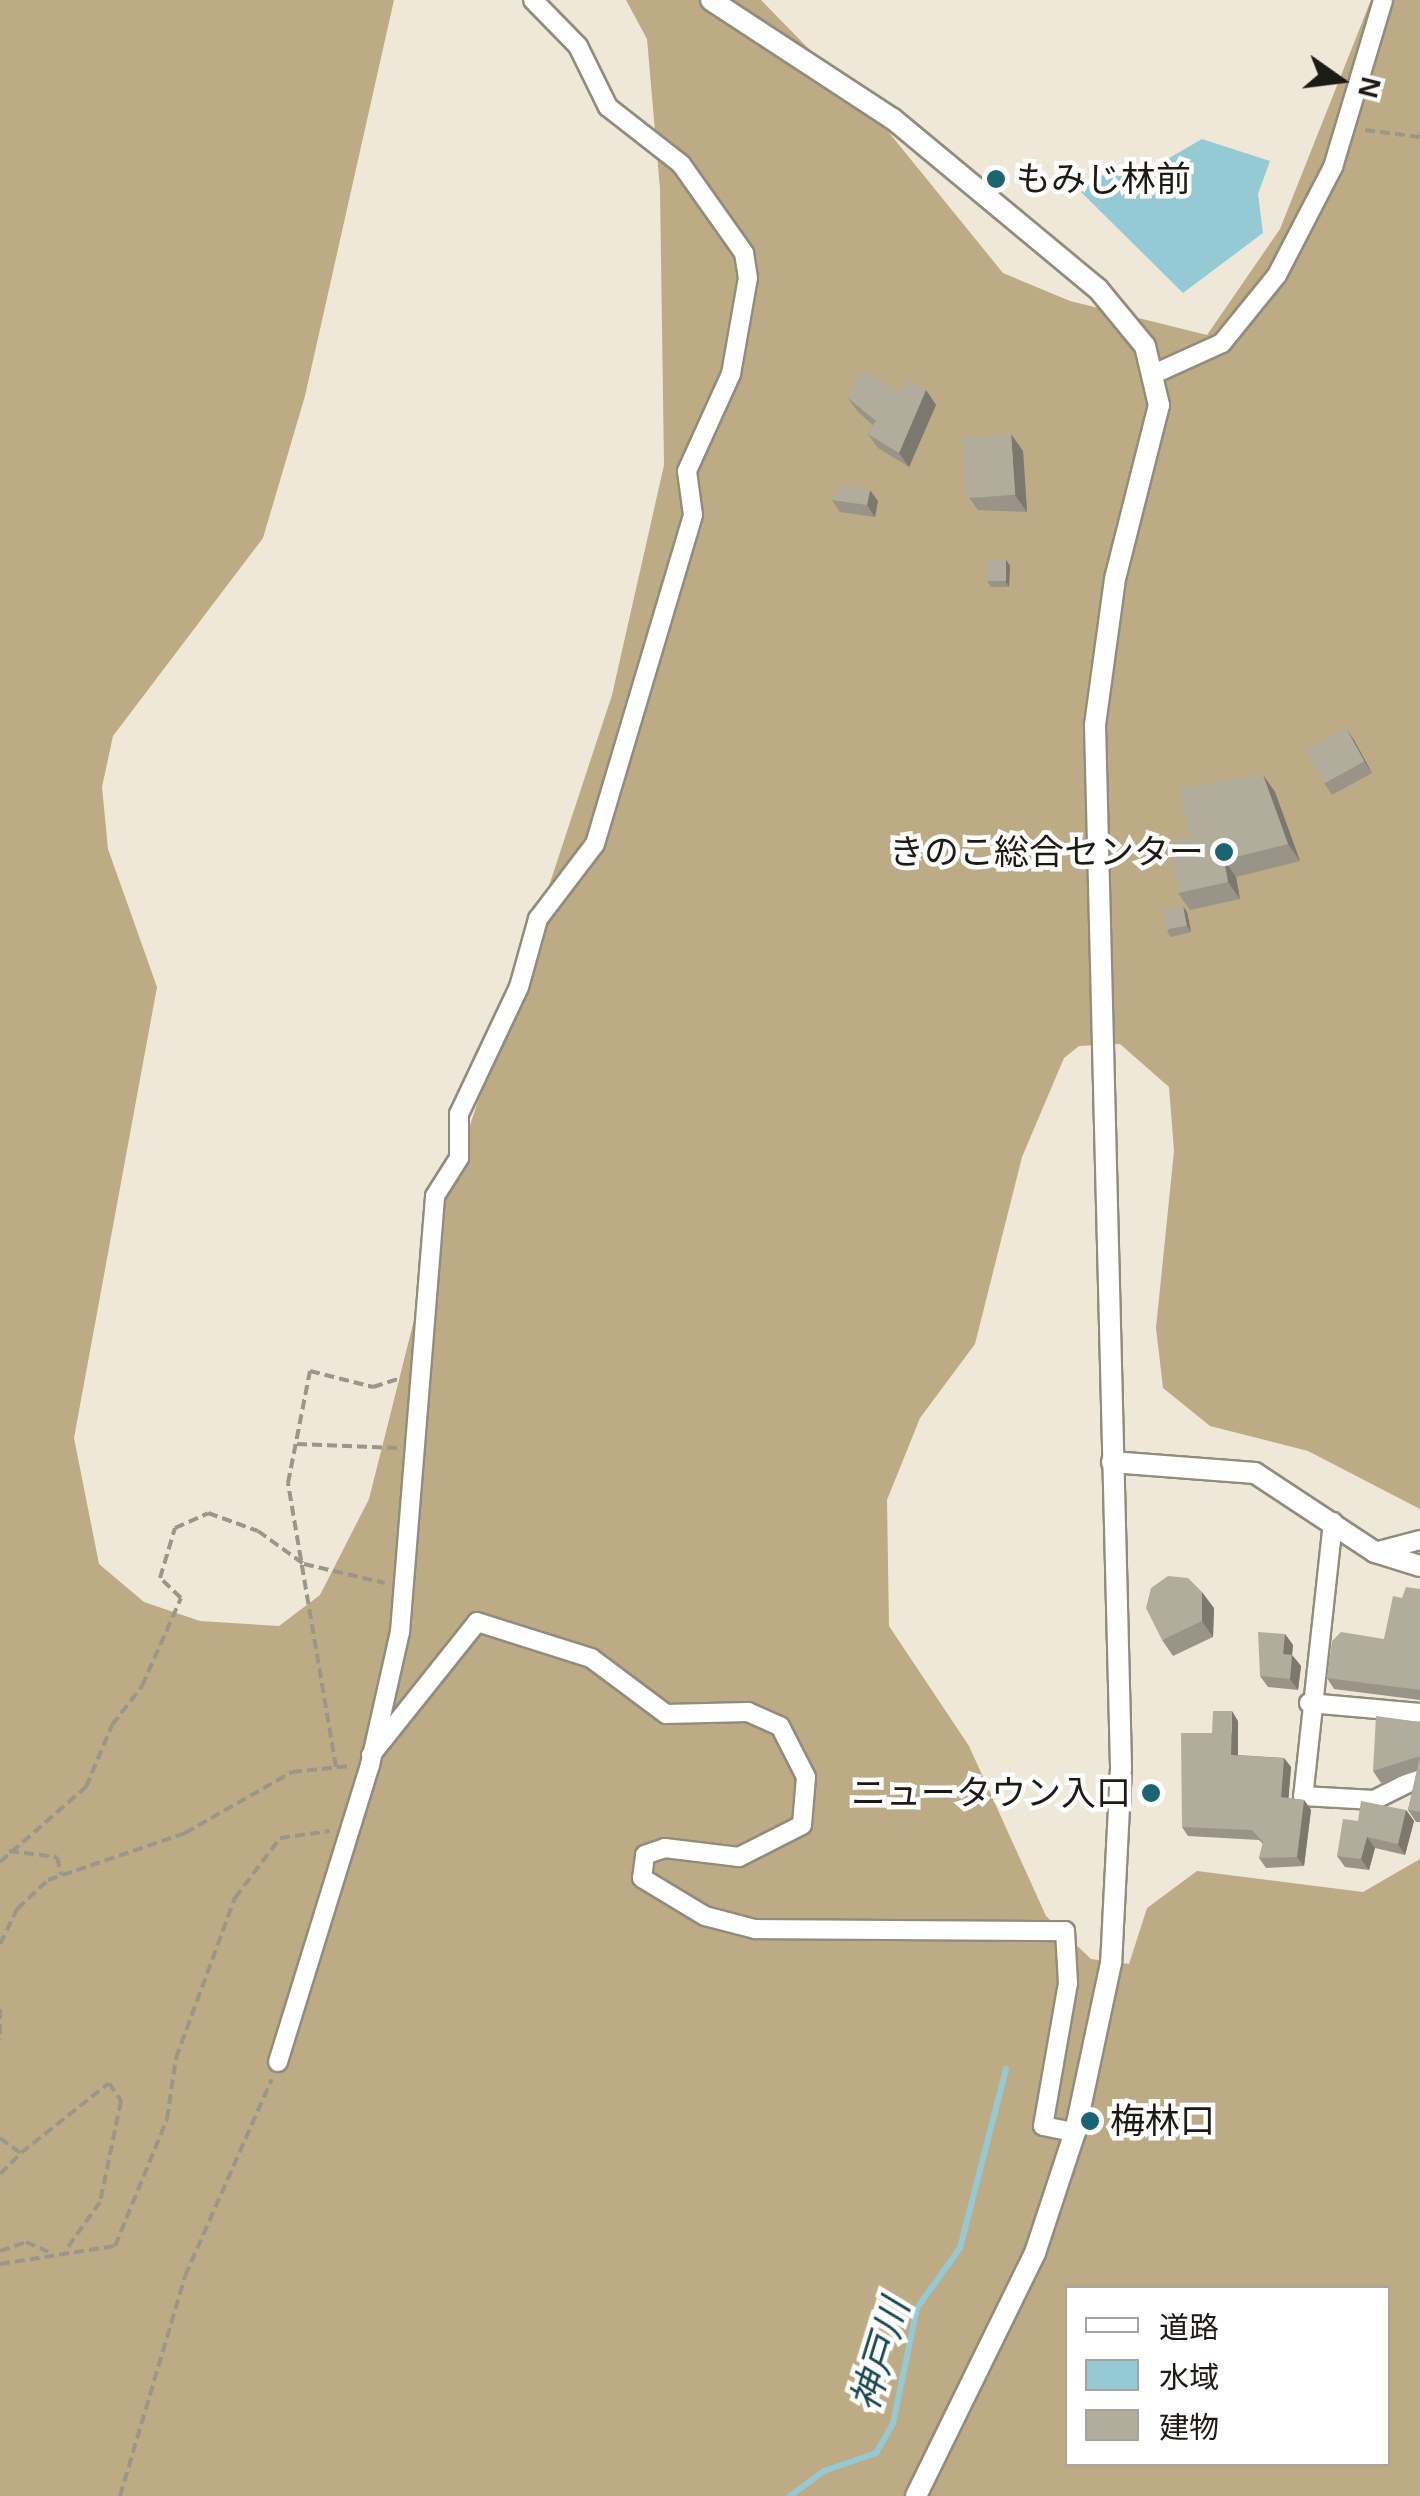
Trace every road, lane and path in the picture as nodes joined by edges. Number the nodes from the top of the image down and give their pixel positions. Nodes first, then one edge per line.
1 (532, 0) edge
2 (711, 0) edge
3 (1384, 0) edge
4 (1346, 130) junction
5 (1420, 137) edge
6 (1156, 373) junction
7 (417, 1373) junction
8 (296, 1445) junction
9 (416, 1451) junction
10 (1112, 1462) junction
11 (1333, 1522) junction
12 (1420, 1540) edge
13 (1376, 1552) junction
14 (301, 1562) junction
15 (1420, 1566) edge
16 (406, 1587) junction
17 (1309, 1703) junction
18 (1420, 1713) edge
19 (371, 1760) junction
20 (336, 1767) junction
21 (1420, 1777) edge
22 (345, 1829) junction
23 (9, 1851) junction
24 (0, 1862) edge
25 (60, 1875) junction
26 (0, 1944) edge
27 (0, 2009) edge
28 (0, 2040) edge
29 (278, 2062) joint
30 (1075, 2132) junction
31 (0, 2138) edge
32 (21, 2153) junction
33 (0, 2174) edge
34 (0, 2250) edge
35 (52, 2254) junction
36 (64, 2254) junction
37 (0, 2264) edge
38 (120, 2496) edge
39 (916, 2496) edge

1 - 7 street
2 - 6 street
3 - 4 street
4 - 5 path
4 - 6 street
6 - 10 street
7 - 8 path
7 - 9 street
8 - 9 path
8 - 14 path
9 - 16 street
10 - 11 street
10 - 30 street
11 - 13 street
11 - 17 street
12 - 13 street
13 - 15 street
14 - 16 path
14 - 20 path
14 - 23 path
16 - 19 street
17 - 18 street
17 - 21 street
19 - 20 path
19 - 22 street
19 - 30 street
20 - 25 path
22 - 29 street
22 - 36 path
23 - 24 path
23 - 25 path
25 - 26 path
27 - 28 path
29 - 38 path
30 - 39 street
31 - 32 path
32 - 33 path
32 - 36 path
34 - 35 path
35 - 36 path
35 - 37 path

